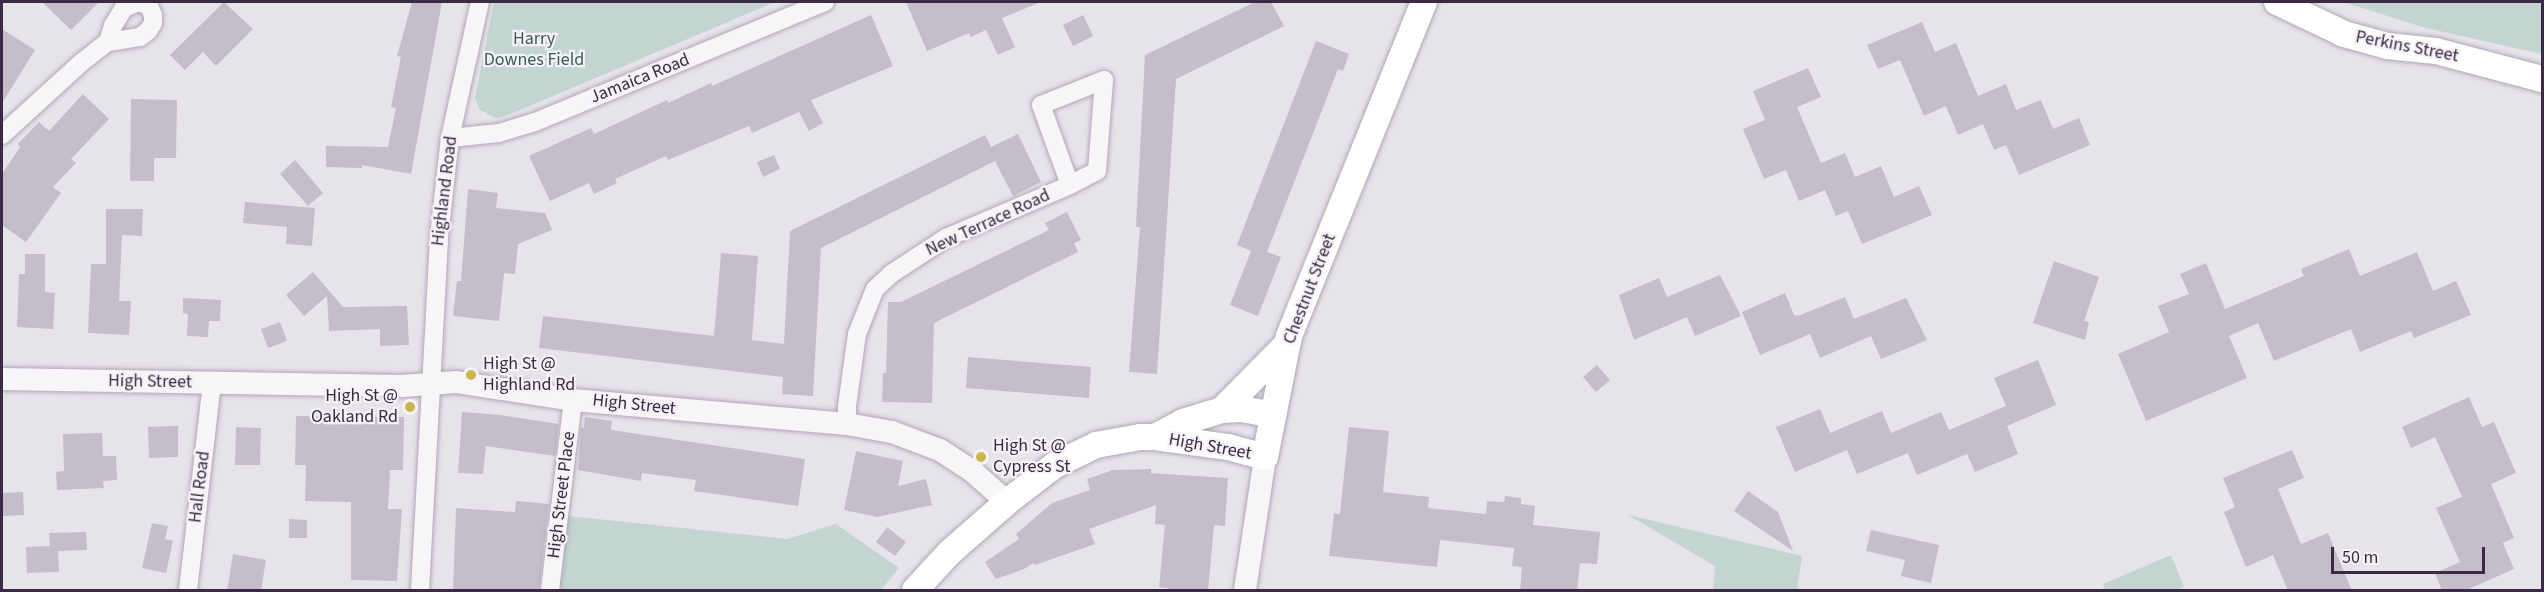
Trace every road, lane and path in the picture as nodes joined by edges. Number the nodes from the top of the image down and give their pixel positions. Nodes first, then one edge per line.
1 (140, 2) edge
2 (480, 2) edge
3 (825, 2) edge
4 (1424, 2) edge
5 (2277, 2) edge
6 (108, 42) junction
7 (2542, 79) edge
8 (2, 135) edge
9 (450, 138) junction
10 (1070, 185) junction
11 (1287, 344) junction
12 (2, 379) edge
13 (433, 383) junction
14 (212, 384) junction
15 (573, 400) junction
16 (1222, 410) junction
17 (1273, 415) junction
18 (847, 424) junction
19 (1155, 437) junction
20 (1265, 458) junction
21 (1007, 502) junction
22 (188, 591) edge
23 (420, 591) edge
24 (550, 591) edge
25 (915, 591) edge
26 (1245, 591) edge

1 - 6 street
1 - 6 street
2 - 9 street, Highland Road
3 - 9 street, Jamaica Road
4 - 11 main road, Chestnut Street
5 - 7 main road, Perkins Street
6 - 8 street
9 - 13 street, Highland Road
10 - 10 street, New Terrace Road
10 - 18 street, New Terrace Road
11 - 16 main road
11 - 17 main road, Chestnut Street
12 - 14 street, High Street
13 - 14 street, High Street
13 - 15 street, High Street
13 - 23 street, Highland Road
14 - 22 street, Hall Road
15 - 18 street, High Street
15 - 24 street, High Street Place
16 - 17 main road, High Street
16 - 19 main road, High Street
17 - 20 main road, Chestnut Street
18 - 21 street, High Street
19 - 20 main road, High Street
19 - 21 main road, High Street
20 - 26 street, Chestnut Street
21 - 25 main road

